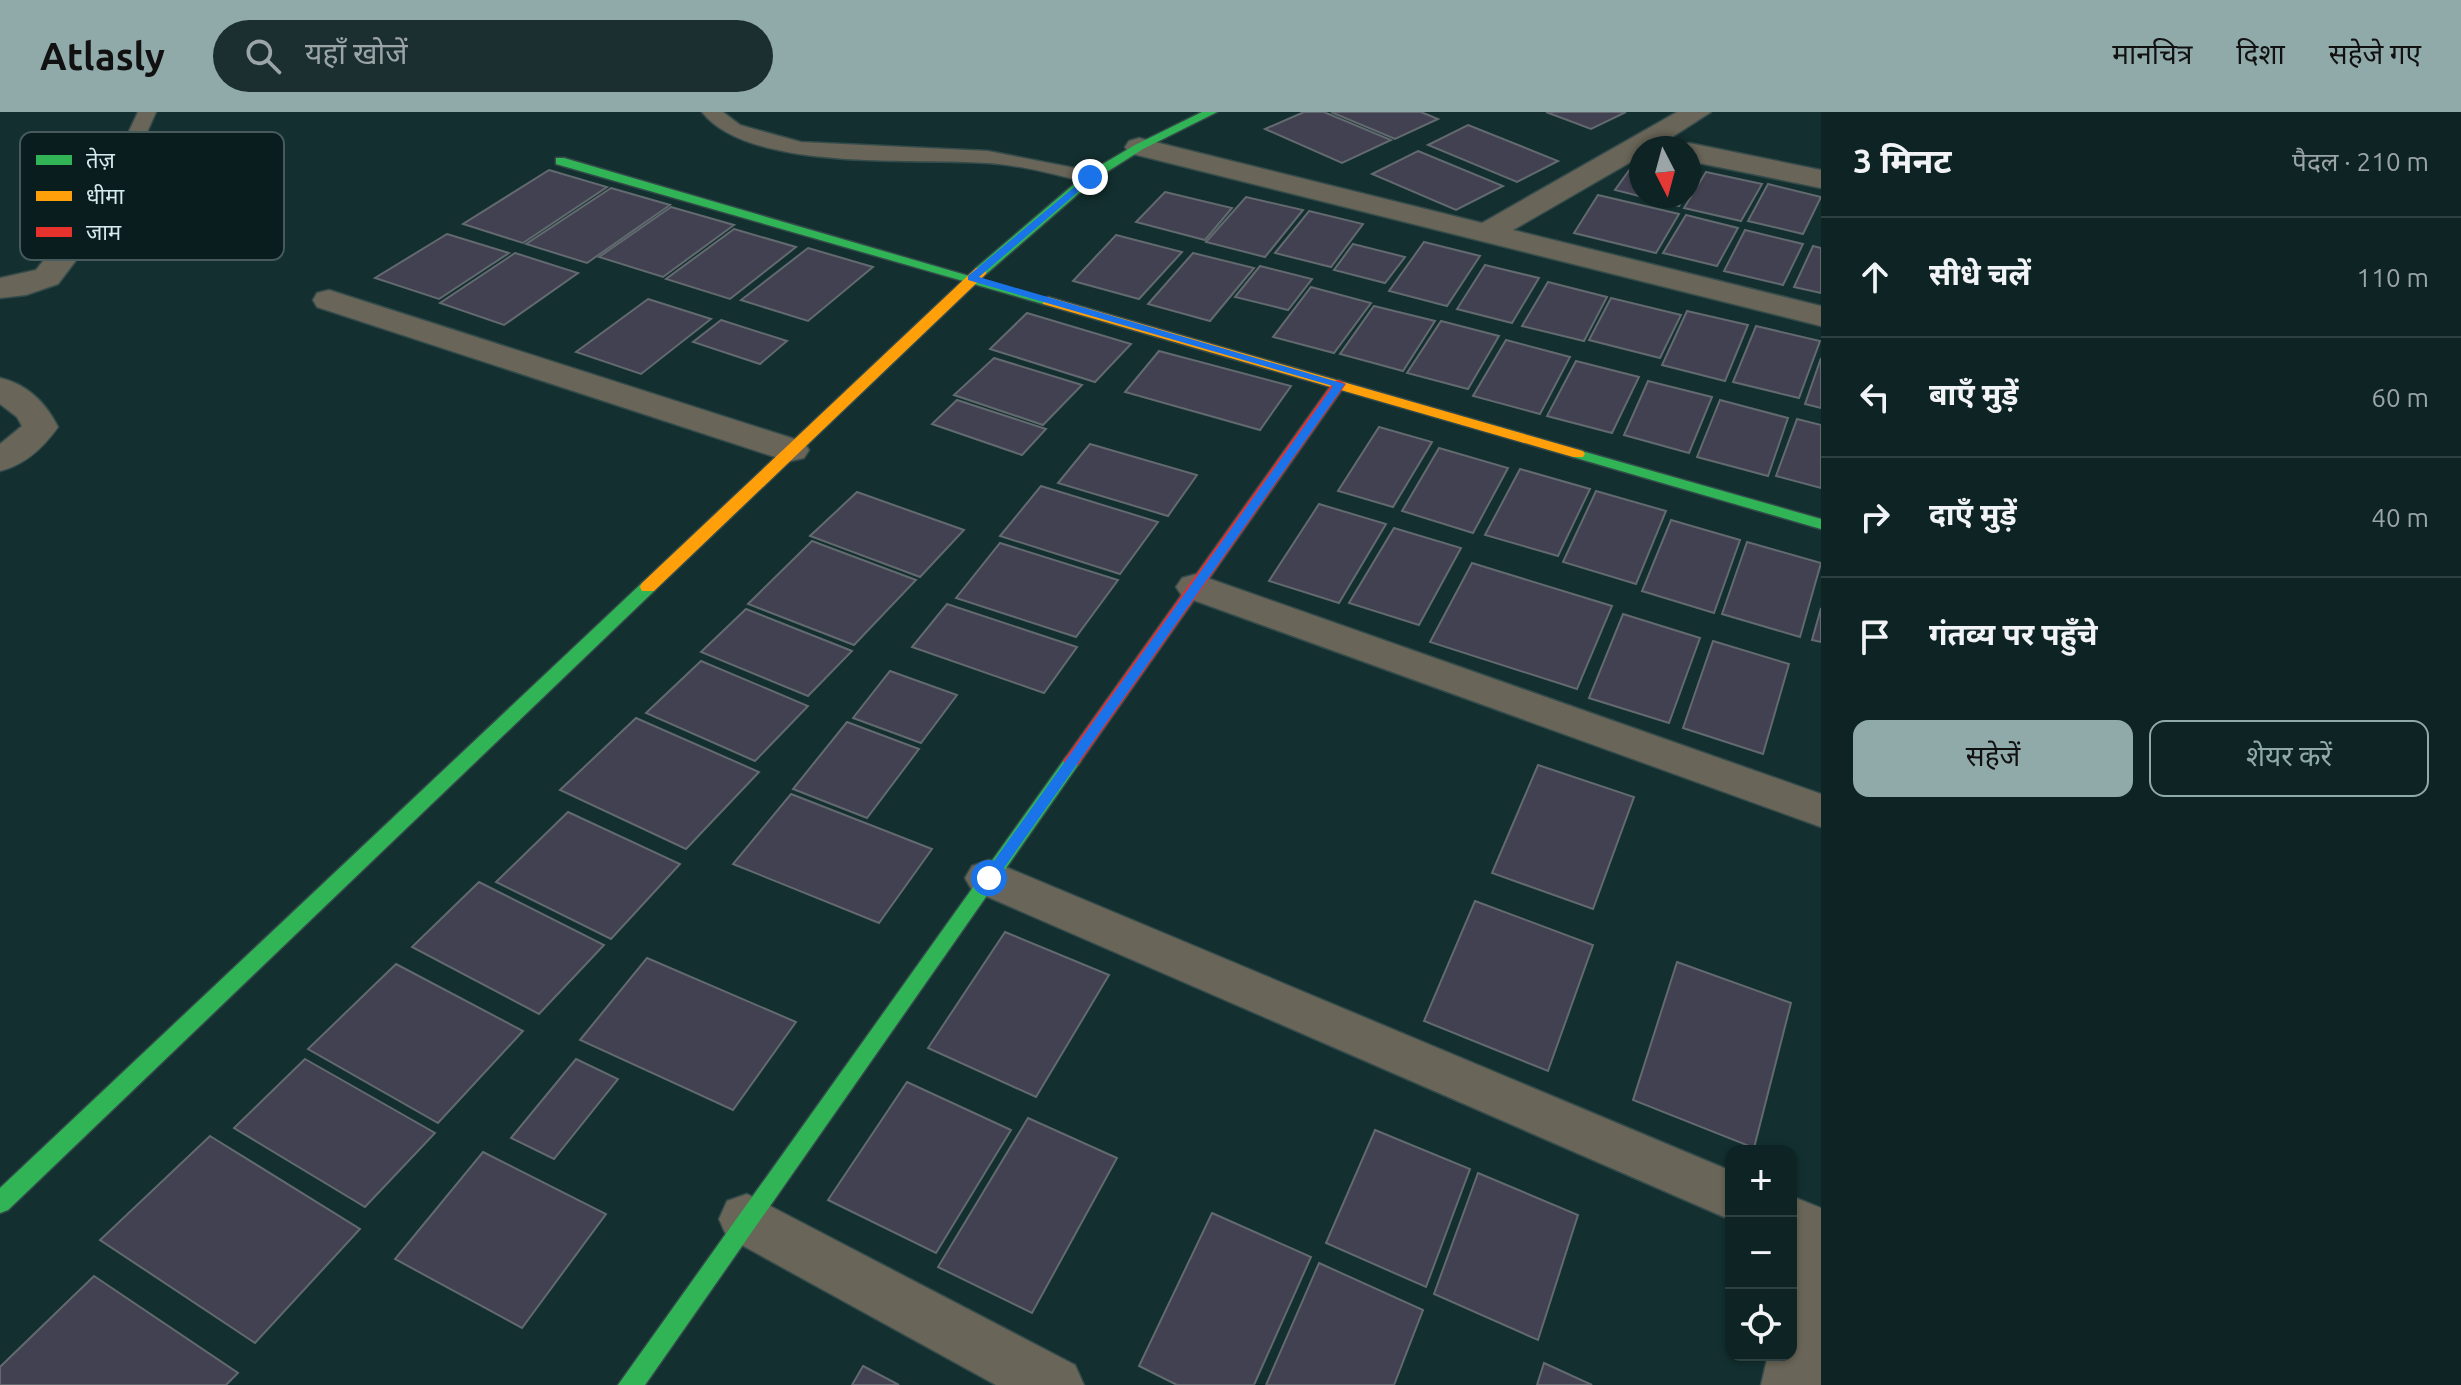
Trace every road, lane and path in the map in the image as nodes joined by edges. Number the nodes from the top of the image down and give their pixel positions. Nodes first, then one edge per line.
1 (147, 112) edge
2 (711, 112) edge
3 (1211, 112) edge
4 (1697, 112) edge
5 (138, 132) edge
6 (1667, 136) edge
7 (1139, 147) junction
8 (1701, 154) edge
9 (1629, 159) edge
10 (560, 161) dead end
11 (1090, 177) junction
12 (1821, 179) edge
13 (1486, 233) junction
14 (61, 260) edge
15 (972, 278) junction
16 (39, 281) junction
17 (0, 288) edge
18 (329, 300) dead end
19 (1821, 316) edge
20 (0, 321) edge
21 (1339, 384) junction
22 (0, 388) edge
23 (791, 450) junction
24 (0, 460) edge
25 (1821, 524) edge
26 (1196, 587) junction
27 (1821, 811) edge
28 (989, 878) junction
29 (1725, 1193) edge
30 (0, 1203) edge
31 (747, 1219) junction
32 (1797, 1224) edge
33 (1821, 1234) edge
34 (1821, 1254) edge
35 (630, 1385) edge
36 (1054, 1385) edge
37 (1791, 1385) edge

1 - 5 lane
2 - 11 lane
3 - 7 street
4 - 6 street
7 - 11 street
7 - 13 street
8 - 12 street
9 - 13 street
10 - 15 street
11 - 15 street
13 - 19 street
14 - 16 street
15 - 21 street
15 - 23 street
16 - 17 street
16 - 20 street
18 - 23 street
21 - 25 street
21 - 26 street
22 - 24 street
23 - 30 street
26 - 27 street
26 - 28 street
28 - 29 street
28 - 31 street
31 - 35 street
31 - 36 street
32 - 33 street
34 - 37 street

